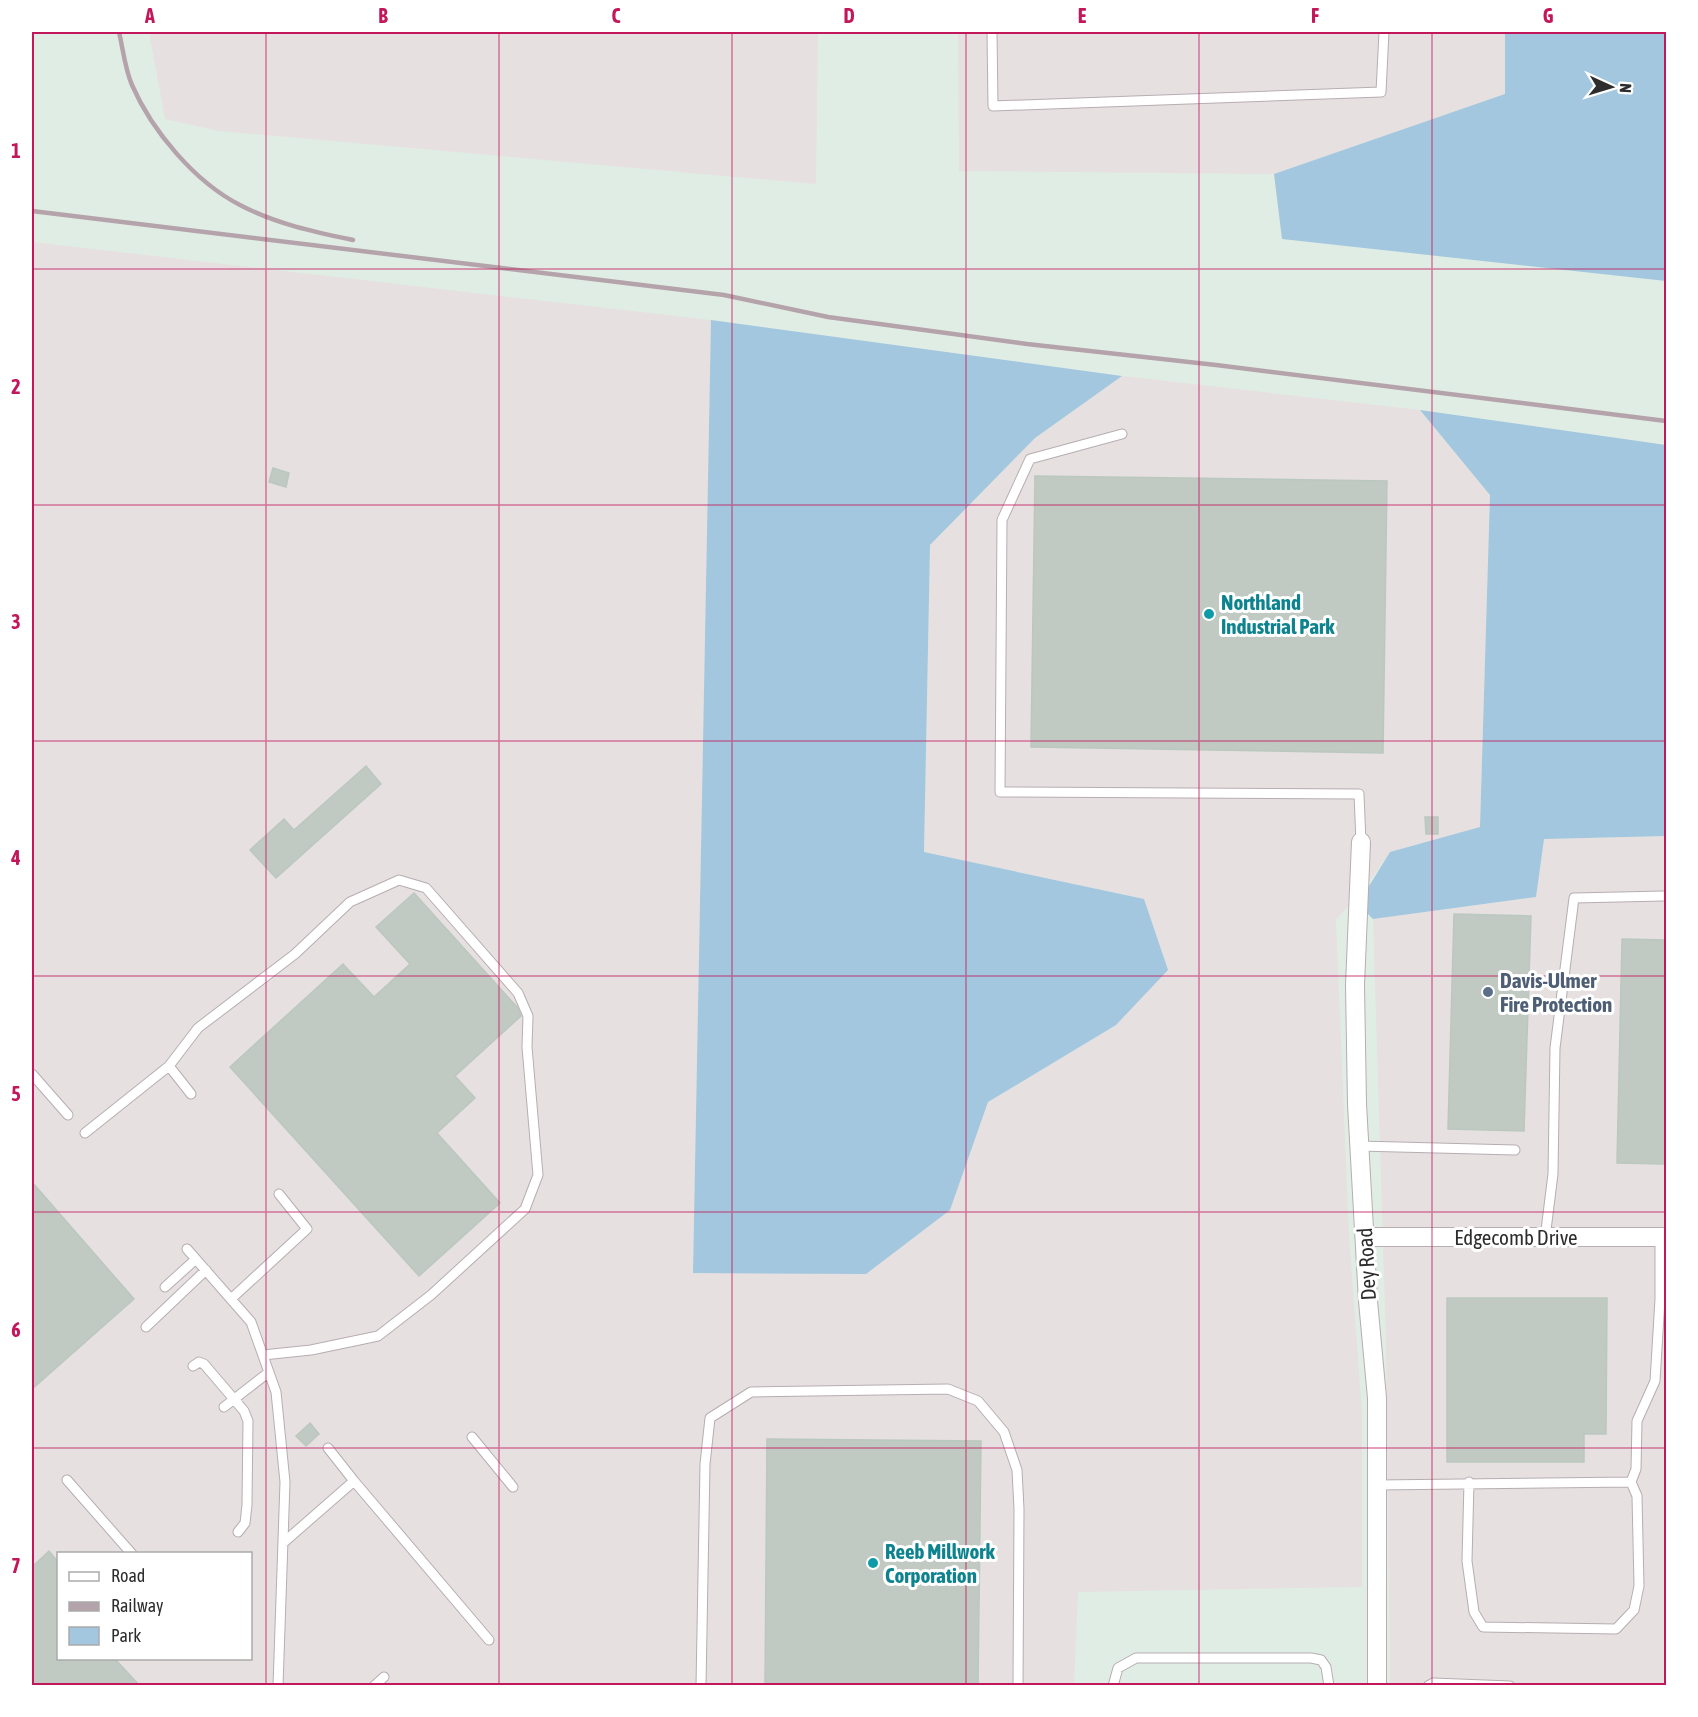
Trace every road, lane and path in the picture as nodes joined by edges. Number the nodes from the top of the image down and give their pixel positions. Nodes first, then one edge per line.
1 (992, 32) edge
2 (1384, 32) edge
3 (1122, 434) dead end
4 (1360, 842) joint
5 (1664, 896) dead end
6 (169, 1066) junction
7 (32, 1074) edge
8 (191, 1094) dead end
9 (68, 1114) dead end
10 (85, 1133) dead end
11 (1359, 1146) junction
12 (1515, 1149) dead end
13 (279, 1194) dead end
14 (1365, 1237) junction
15 (1663, 1237) edge
16 (1545, 1238) junction
17 (187, 1249) dead end
18 (196, 1259) junction
19 (206, 1270) junction
20 (165, 1287) dead end
21 (231, 1299) junction
22 (146, 1327) dead end
23 (263, 1354) junction
24 (193, 1366) dead end
25 (269, 1372) junction
26 (234, 1399) junction
27 (224, 1407) dead end
28 (472, 1437) dead end
29 (328, 1448) dead end
30 (67, 1480) dead end
31 (354, 1481) junction
32 (1469, 1482) junction
33 (1631, 1482) junction
34 (1377, 1485) junction
35 (513, 1487) dead end
36 (238, 1532) dead end
37 (283, 1543) junction
38 (130, 1552) edge
39 (489, 1640) dead end
40 (384, 1677) dead end
41 (278, 1686) edge
42 (374, 1686) edge
43 (701, 1686) edge
44 (1018, 1686) edge
45 (1113, 1686) edge
46 (1329, 1686) edge
47 (1377, 1686) edge
48 (1428, 1686) edge
49 (1510, 1686) edge

1 - 2 lane
3 - 4 lane
4 - 11 street, Dey Road
5 - 16 lane
6 - 8 lane
6 - 10 lane
6 - 23 lane
7 - 9 lane
11 - 12 lane
11 - 14 street, Dey Road
13 - 21 lane
14 - 16 street, Edgecomb Drive
14 - 34 street, Dey Road
15 - 16 street, Edgecomb Drive
15 - 33 lane
17 - 18 lane
18 - 19 lane
18 - 20 lane
19 - 21 lane
19 - 22 lane
21 - 23 lane
23 - 25 lane
24 - 26 lane
25 - 26 lane
25 - 37 lane
26 - 27 lane
26 - 36 lane
28 - 35 lane
29 - 31 lane
30 - 38 lane
31 - 37 lane
31 - 39 lane
32 - 33 lane
32 - 33 lane
32 - 34 lane
34 - 47 street, Dey Road
37 - 41 lane
40 - 42 lane
43 - 44 lane
45 - 46 lane
48 - 49 lane

